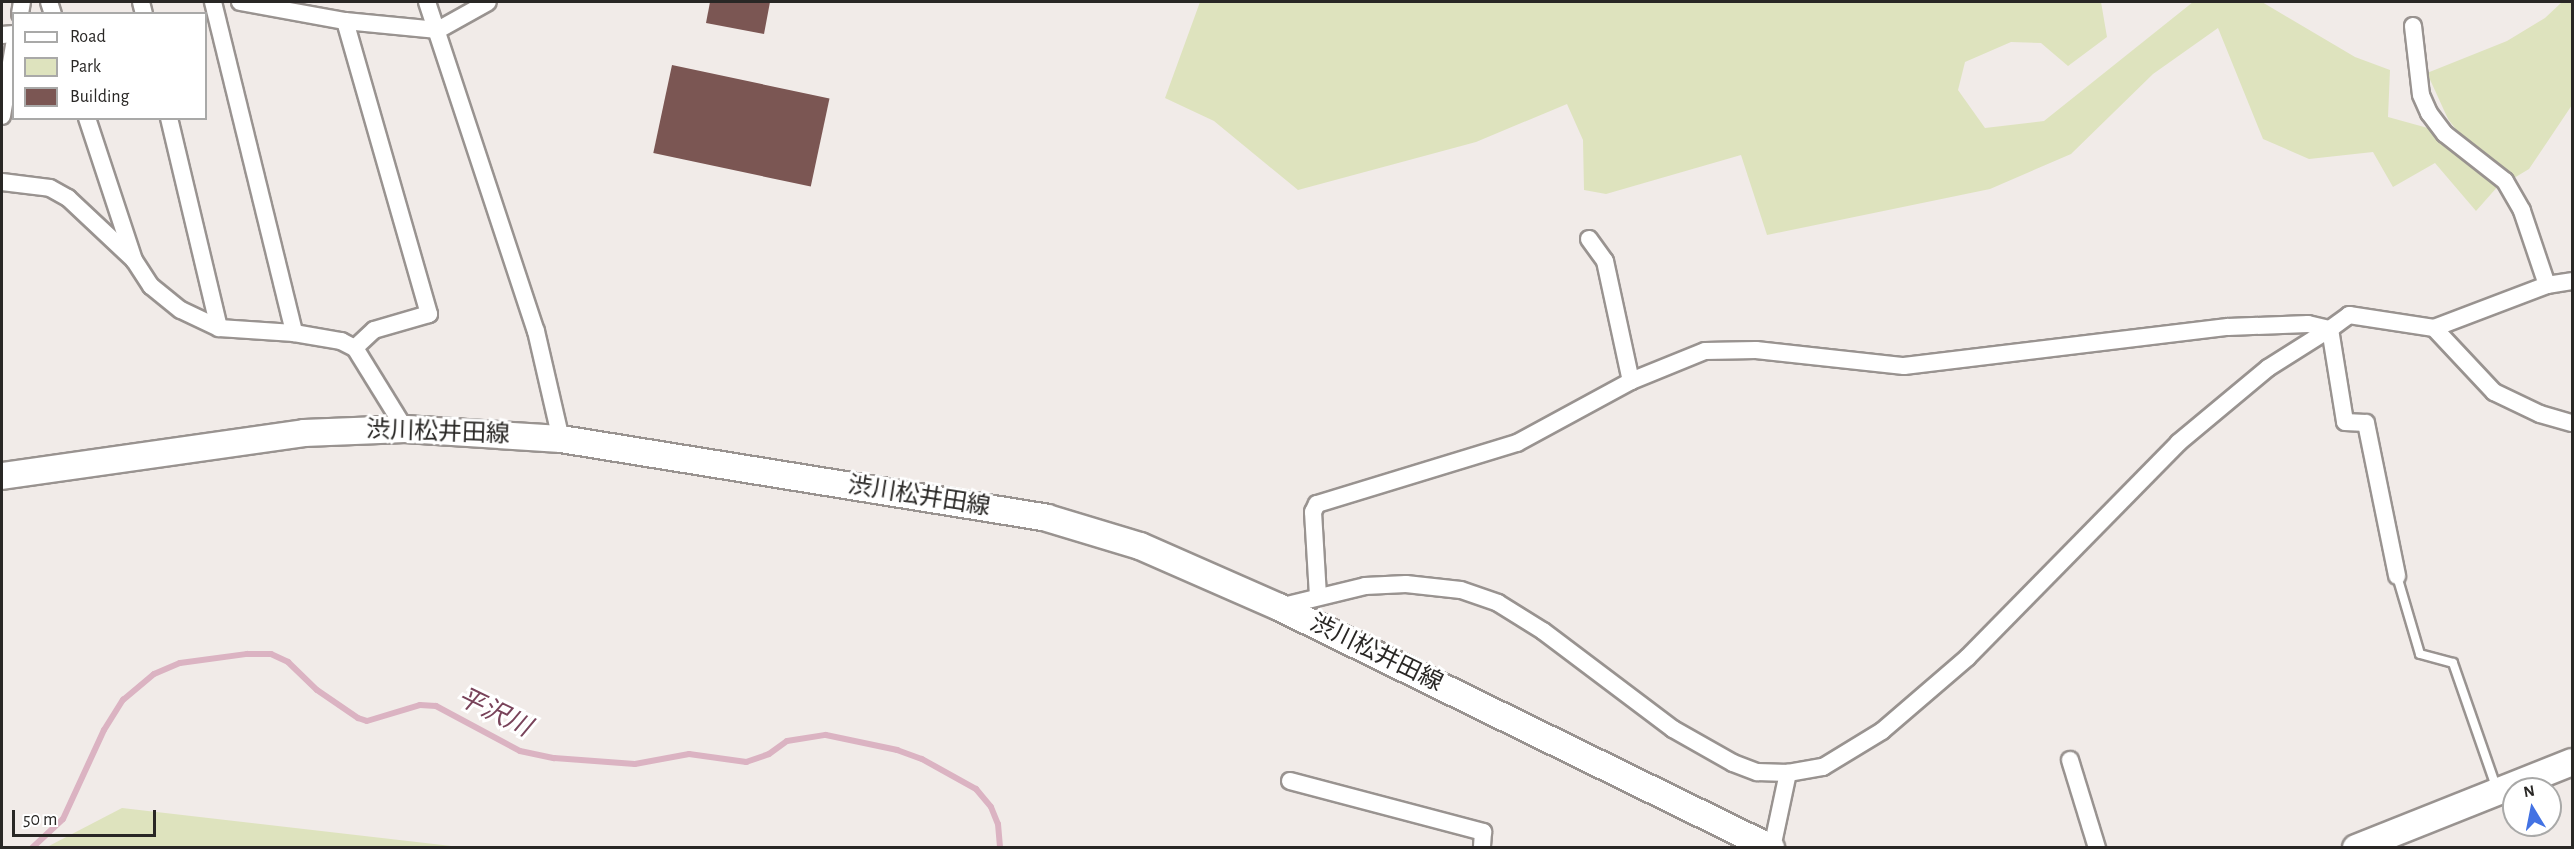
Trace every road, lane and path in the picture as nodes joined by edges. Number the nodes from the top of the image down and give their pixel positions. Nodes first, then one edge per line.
1 (213, 2) edge
2 (240, 2) edge
3 (427, 2) edge
4 (488, 2) edge
5 (345, 21) junction
6 (2413, 26) dead end
7 (438, 30) junction
8 (12, 57) edge
9 (2, 116) edge
10 (88, 120) edge
11 (169, 120) edge
12 (2, 182) edge
13 (1589, 239) dead end
14 (134, 260) junction
15 (2572, 281) edge
16 (2547, 285) junction
17 (219, 328) junction
18 (2434, 328) junction
19 (2330, 330) junction
20 (294, 333) junction
21 (355, 348) junction
22 (1631, 381) junction
23 (2572, 423) edge
24 (405, 429) junction
25 (561, 439) junction
26 (2, 476) edge
27 (2397, 576) joint
28 (1318, 596) junction
29 (1280, 607) junction
30 (2070, 760) dead end
31 (2572, 762) edge
32 (1788, 773) junction
33 (1290, 781) dead end
34 (2498, 792) junction
35 (1482, 848) edge
36 (1771, 848) edge
37 (2097, 848) edge
38 (2356, 848) edge

1 - 20 street
2 - 5 street
3 - 7 street
4 - 7 street
5 - 7 street
5 - 21 street
6 - 16 street
7 - 25 street
8 - 9 street
10 - 14 street
11 - 17 street
12 - 14 street
13 - 22 street
14 - 17 street
15 - 16 street
16 - 18 street
17 - 20 street
18 - 19 street
18 - 23 street
19 - 22 street
19 - 27 street
19 - 32 street
20 - 21 street
21 - 24 street
22 - 28 street
24 - 25 main road, 渋川松井田線
24 - 26 main road, 渋川松井田線
25 - 29 main road, 渋川松井田線
27 - 34 lane
28 - 29 street
28 - 32 street
29 - 36 main road, 渋川松井田線
30 - 37 street
31 - 34 main road
32 - 36 street
33 - 35 street
34 - 38 main road

